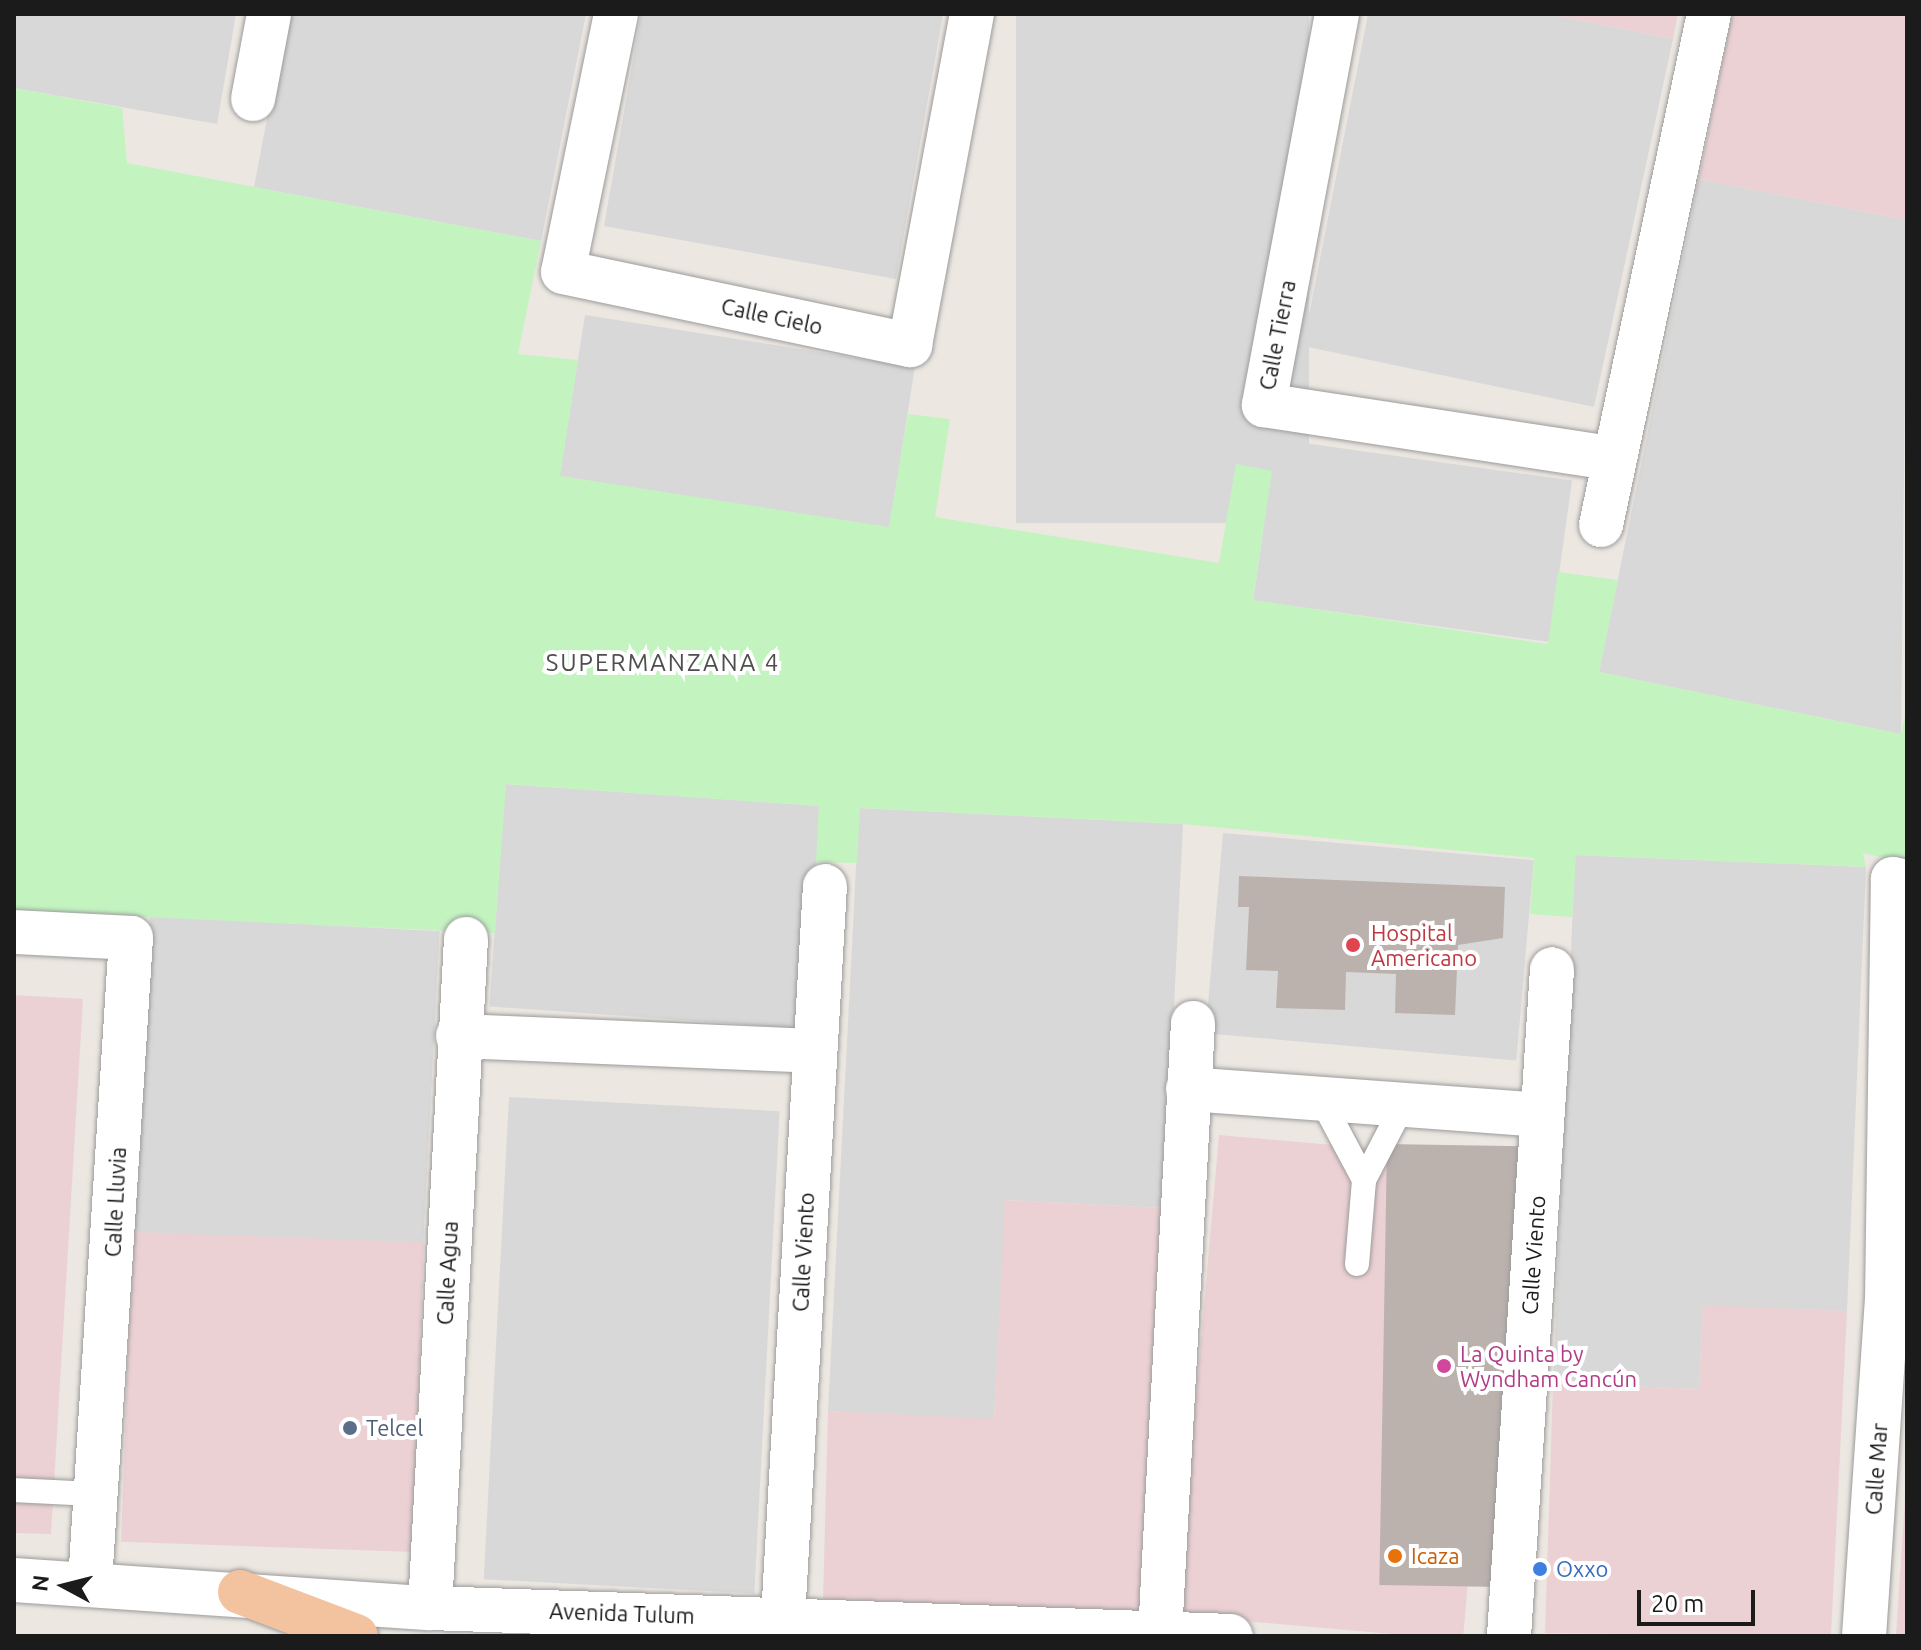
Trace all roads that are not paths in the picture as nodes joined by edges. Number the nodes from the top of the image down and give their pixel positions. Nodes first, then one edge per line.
1 (269, 14) edge
2 (616, 14) edge
3 (972, 14) edge
4 (1337, 14) edge
5 (1709, 14) edge
6 (253, 99) dead end
7 (1611, 458) junction
8 (1601, 525) dead end
9 (1900, 880) edge
10 (825, 886) dead end
11 (14, 932) edge
12 (466, 939) dead end
13 (1552, 969) dead end
14 (1193, 1023) dead end
15 (458, 1036) junction
16 (815, 1051) junction
17 (1188, 1089) junction
18 (1321, 1099) junction
19 (1403, 1105) junction
20 (1541, 1115) junction
21 (1364, 1180) junction
22 (1357, 1264) dead end
23 (1897, 1301) edge
24 (14, 1490) edge
25 (97, 1494) junction
26 (14, 1580) edge
27 (90, 1583) junction
28 (240, 1592) junction
29 (430, 1608) junction
30 (783, 1618) junction
31 (1160, 1634) edge
32 (356, 1636) edge
33 (1231, 1636) edge
34 (1509, 1636) edge
35 (1864, 1636) edge

1 - 6 street
2 - 3 street, Calle Cielo
4 - 7 street, Calle Tierra
5 - 7 street
7 - 8 street
9 - 23 street, Calle Mar
10 - 16 street, Calle Viento
11 - 25 street, Calle Lluvia
12 - 15 street, Calle Agua
13 - 20 street, Calle Viento
14 - 17 street
15 - 16 street
15 - 29 street, Calle Agua
16 - 30 street, Calle Viento
17 - 18 street
17 - 31 street
18 - 19 street
18 - 21 lane
19 - 20 street
19 - 21 lane
20 - 34 street, Calle Viento
21 - 22 lane
23 - 35 street, Calle Mar
24 - 25 lane
25 - 27 street, Calle Lluvia
26 - 27 street, Avenida Tulum
27 - 28 street, Avenida Tulum
28 - 29 street, Avenida Tulum
28 - 32 main road
29 - 30 street, Avenida Tulum
30 - 31 street, Avenida Tulum
31 - 33 street, Avenida Tulum

